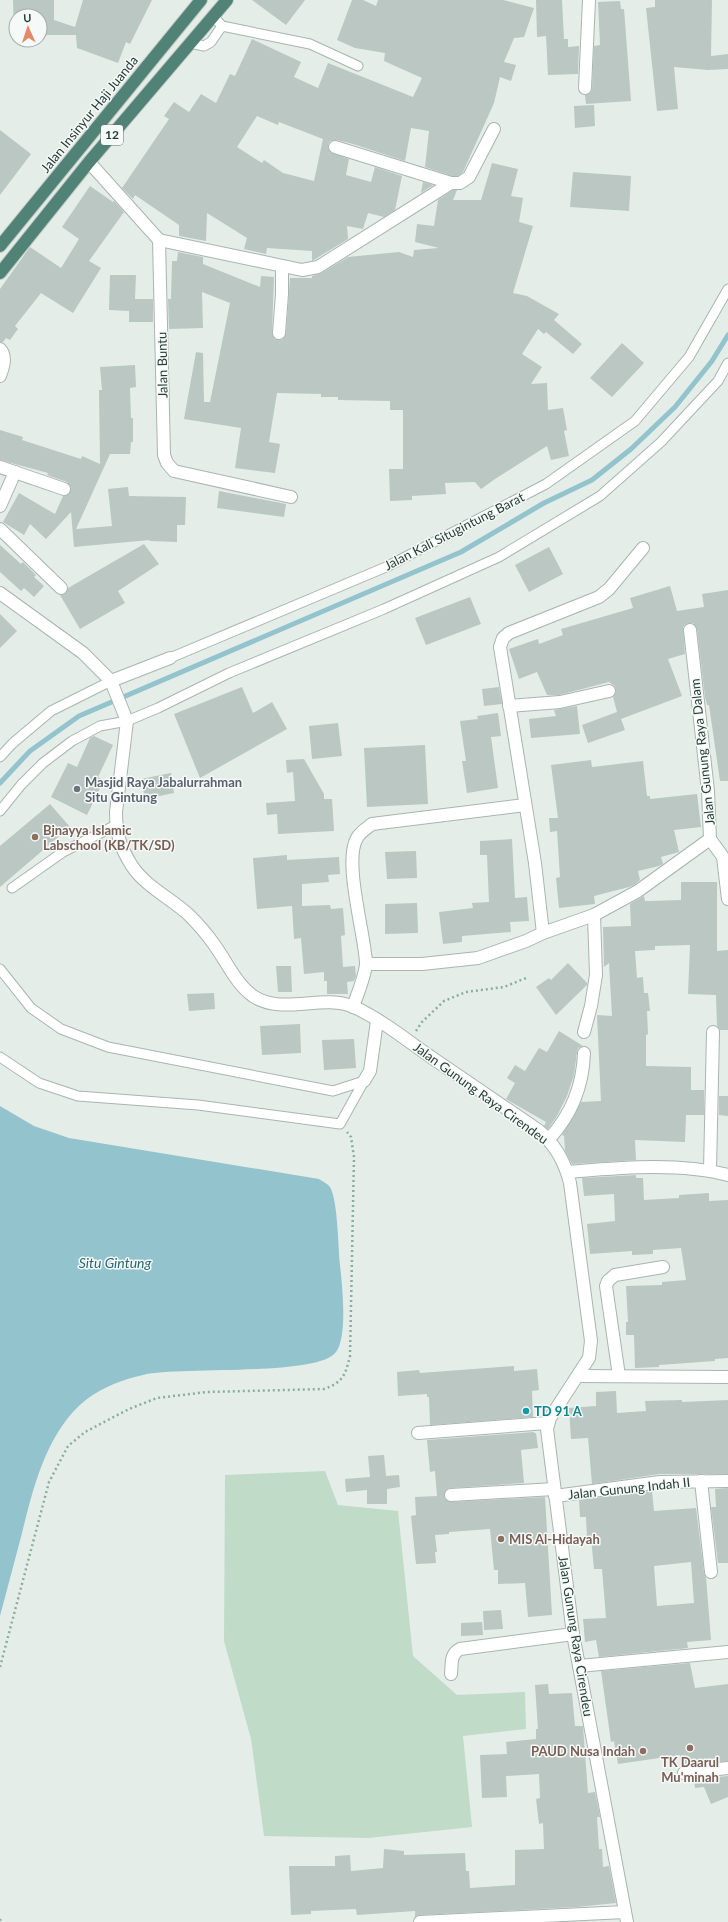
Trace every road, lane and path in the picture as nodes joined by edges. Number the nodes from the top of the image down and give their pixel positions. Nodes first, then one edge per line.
1 (201, 0) edge
2 (227, 0) edge
3 (589, 0) edge
4 (213, 16) junction
5 (222, 26) junction
6 (190, 43) junction
7 (358, 66) dead end
8 (585, 88) dead end
9 (494, 129) dead end
10 (335, 147) dead end
11 (89, 162) junction
12 (451, 183) junction
13 (159, 240) junction
14 (0, 246) edge
15 (282, 266) junction
16 (0, 273) edge
17 (728, 289) edge
18 (279, 332) dead end
19 (0, 349) edge
20 (728, 363) edge
21 (0, 376) edge
22 (0, 467) edge
23 (14, 472) junction
24 (64, 489) dead end
25 (291, 497) dead end
26 (0, 506) edge
27 (0, 529) edge
28 (643, 548) dead end
29 (61, 588) dead end
30 (0, 593) edge
31 (690, 630) dead end
32 (170, 658) joint
33 (113, 684) junction
34 (609, 691) dead end
35 (509, 706) junction
36 (125, 715) junction
37 (0, 757) edge
38 (525, 805) junction
39 (0, 811) edge
40 (116, 825) junction
41 (710, 839) junction
42 (12, 888) dead end
43 (728, 899) edge
44 (594, 915) junction
45 (543, 933) junction
46 (366, 964) junction
47 (0, 969) edge
48 (526, 978) dead end
49 (353, 1007) junction
50 (377, 1021) junction
51 (584, 1032) dead end
52 (712, 1032) dead end
53 (409, 1041) junction
54 (584, 1053) dead end
55 (0, 1057) edge
56 (364, 1081) junction
57 (340, 1124) junction
58 (549, 1139) junction
59 (710, 1170) junction
60 (567, 1172) junction
61 (728, 1175) edge
62 (663, 1267) dead end
63 (579, 1376) junction
64 (619, 1376) junction
65 (728, 1377) edge
66 (547, 1423) junction
67 (418, 1433) dead end
68 (701, 1481) junction
69 (728, 1481) edge
70 (554, 1492) junction
71 (451, 1495) dead end
72 (711, 1572) dead end
73 (573, 1634) junction
74 (728, 1652) edge
75 (579, 1666) junction
76 (0, 1667) edge
77 (452, 1674) dead end
78 (728, 1768) edge
79 (684, 1773) dead end
80 (626, 1917) edge
81 (0, 1919) edge
82 (1, 1922) edge
83 (420, 1922) edge

1 - 14 highway, Jalan Insinyur Haji Juanda / 12
2 - 4 highway, 12
3 - 8 street
4 - 5 lane
4 - 6 highway, 12
5 - 6 lane
5 - 7 lane
6 - 11 highway, 12
9 - 12 street
10 - 12 street
11 - 13 street
11 - 16 highway, 12
12 - 15 street
13 - 15 street
13 - 25 street, Jalan Buntu
15 - 18 street
17 - 32 lane, Jalan Kali Situgintung Barat
19 - 21 street
20 - 36 lane
22 - 23 street
23 - 24 street
23 - 26 street
27 - 29 street
28 - 35 street
30 - 33 street, Jalan Gunung Raya Cirendeu
31 - 41 street, Jalan Gunung Raya Dalam
32 - 33 street, Jalan Kali Situgintung Barat
33 - 36 street, Jalan Gunung Raya Cirendeu
33 - 37 lane
34 - 35 street
35 - 38 street
36 - 39 lane
36 - 40 street, Jalan Gunung Raya Cirendeu
38 - 45 street
38 - 46 street
40 - 42 lane
40 - 49 street, Jalan Gunung Raya Cirendeu
41 - 43 street
41 - 44 street, Jalan Gunung Raya Dalam
44 - 45 street, Jalan Gunung Raya Dalam
44 - 51 street
45 - 46 street, Jalan Gunung Raya Dalam
46 - 49 street
47 - 56 lane
48 - 53 path
49 - 50 street, Jalan Gunung Raya Cirendeu
50 - 53 street, Jalan Gunung Raya Cirendeu
50 - 56 street
52 - 59 street
53 - 58 street, Jalan Gunung Raya Cirendeu
54 - 58 street
55 - 57 lane
56 - 57 lane
57 - 76 path
58 - 60 street, Jalan Gunung Raya Cirendeu
59 - 60 street
59 - 61 street
60 - 63 street, Jalan Gunung Raya Cirendeu
62 - 64 street
63 - 64 street
63 - 66 street, Jalan Gunung Raya Cirendeu
64 - 65 street
66 - 67 street
66 - 70 street, Jalan Gunung Raya Cirendeu
68 - 69 street, Jalan Gunung Indah II
68 - 70 street, Jalan Gunung Indah II
68 - 72 street
70 - 71 street, Jalan Gunung Indah II
70 - 73 street, Jalan Gunung Raya Cirendeu
73 - 75 street, Jalan Gunung Raya Cirendeu
73 - 77 street
74 - 75 street
75 - 80 street, Jalan Gunung Raya Cirendeu
78 - 79 street
80 - 83 street
81 - 82 path

